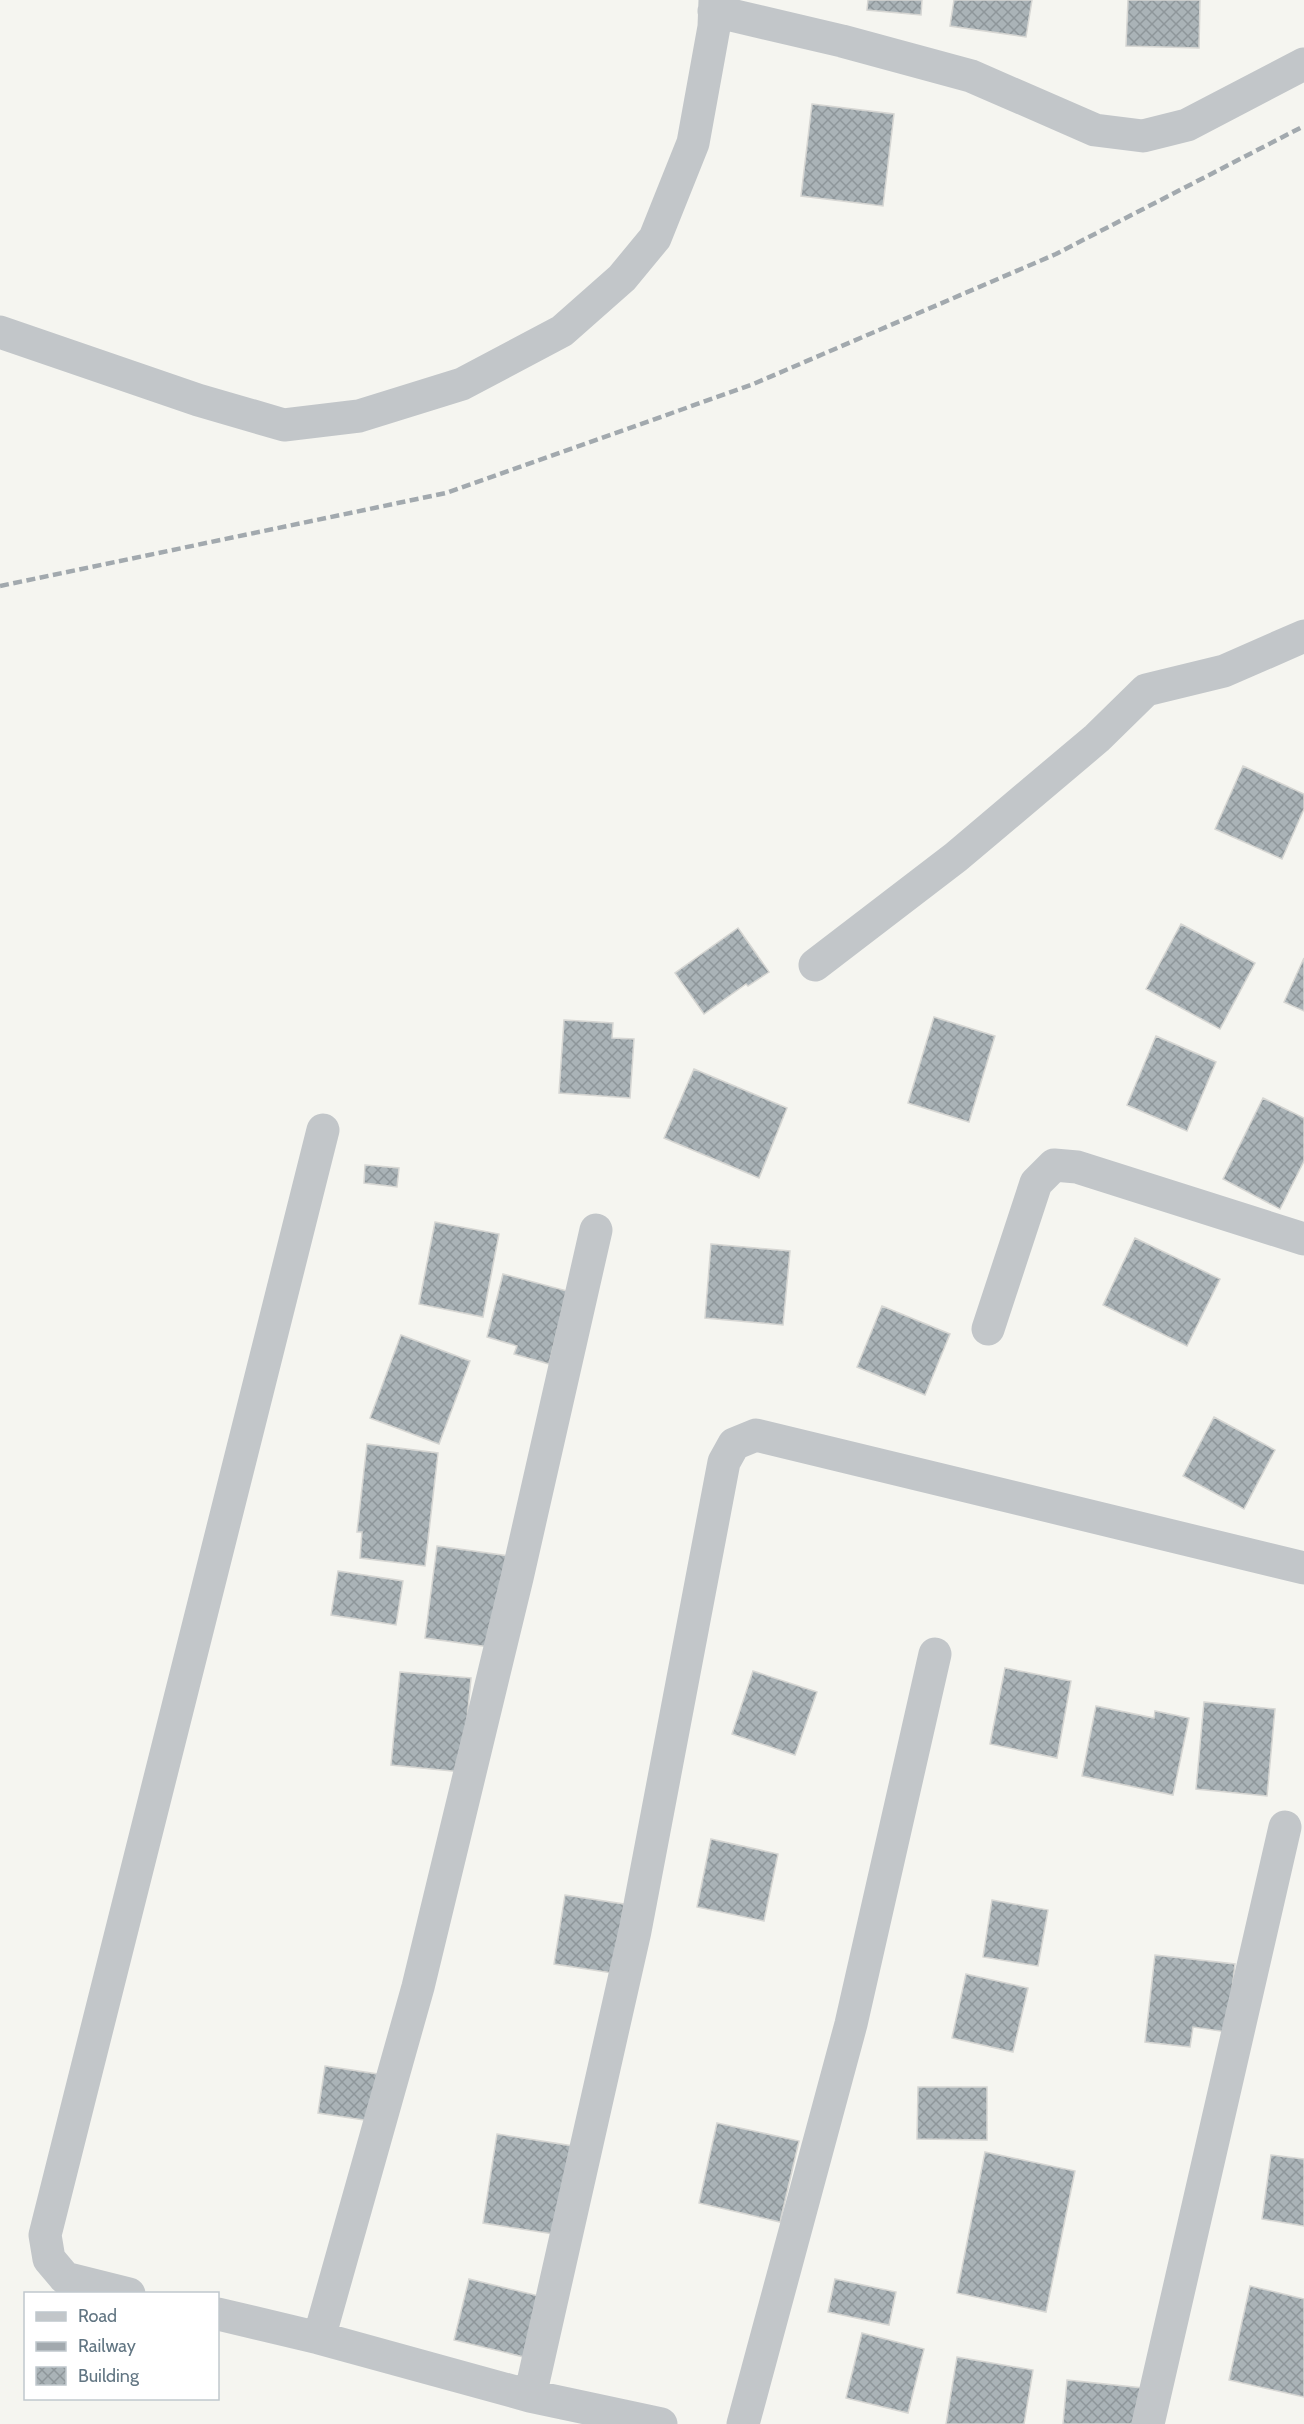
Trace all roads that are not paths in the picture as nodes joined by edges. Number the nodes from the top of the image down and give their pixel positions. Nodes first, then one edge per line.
1 (715, 6) edge
2 (1304, 64) edge
3 (0, 332) edge
4 (1304, 636) edge
5 (816, 965) dead end
6 (323, 1130) dead end
7 (596, 1230) dead end
8 (1303, 1236) edge
9 (988, 1329) dead end
10 (1304, 1568) edge
11 (935, 1654) dead end
12 (1285, 1827) dead end
13 (121, 2292) edge
14 (219, 2314) edge
15 (320, 2338) junction
16 (530, 2396) junction
17 (661, 2424) edge
18 (743, 2424) edge
19 (1148, 2424) edge

1 - 2 street
1 - 3 street
4 - 5 street
6 - 13 street
7 - 15 street
8 - 9 street
10 - 16 street
11 - 18 street
12 - 19 street
14 - 15 street
15 - 16 street
16 - 17 street

